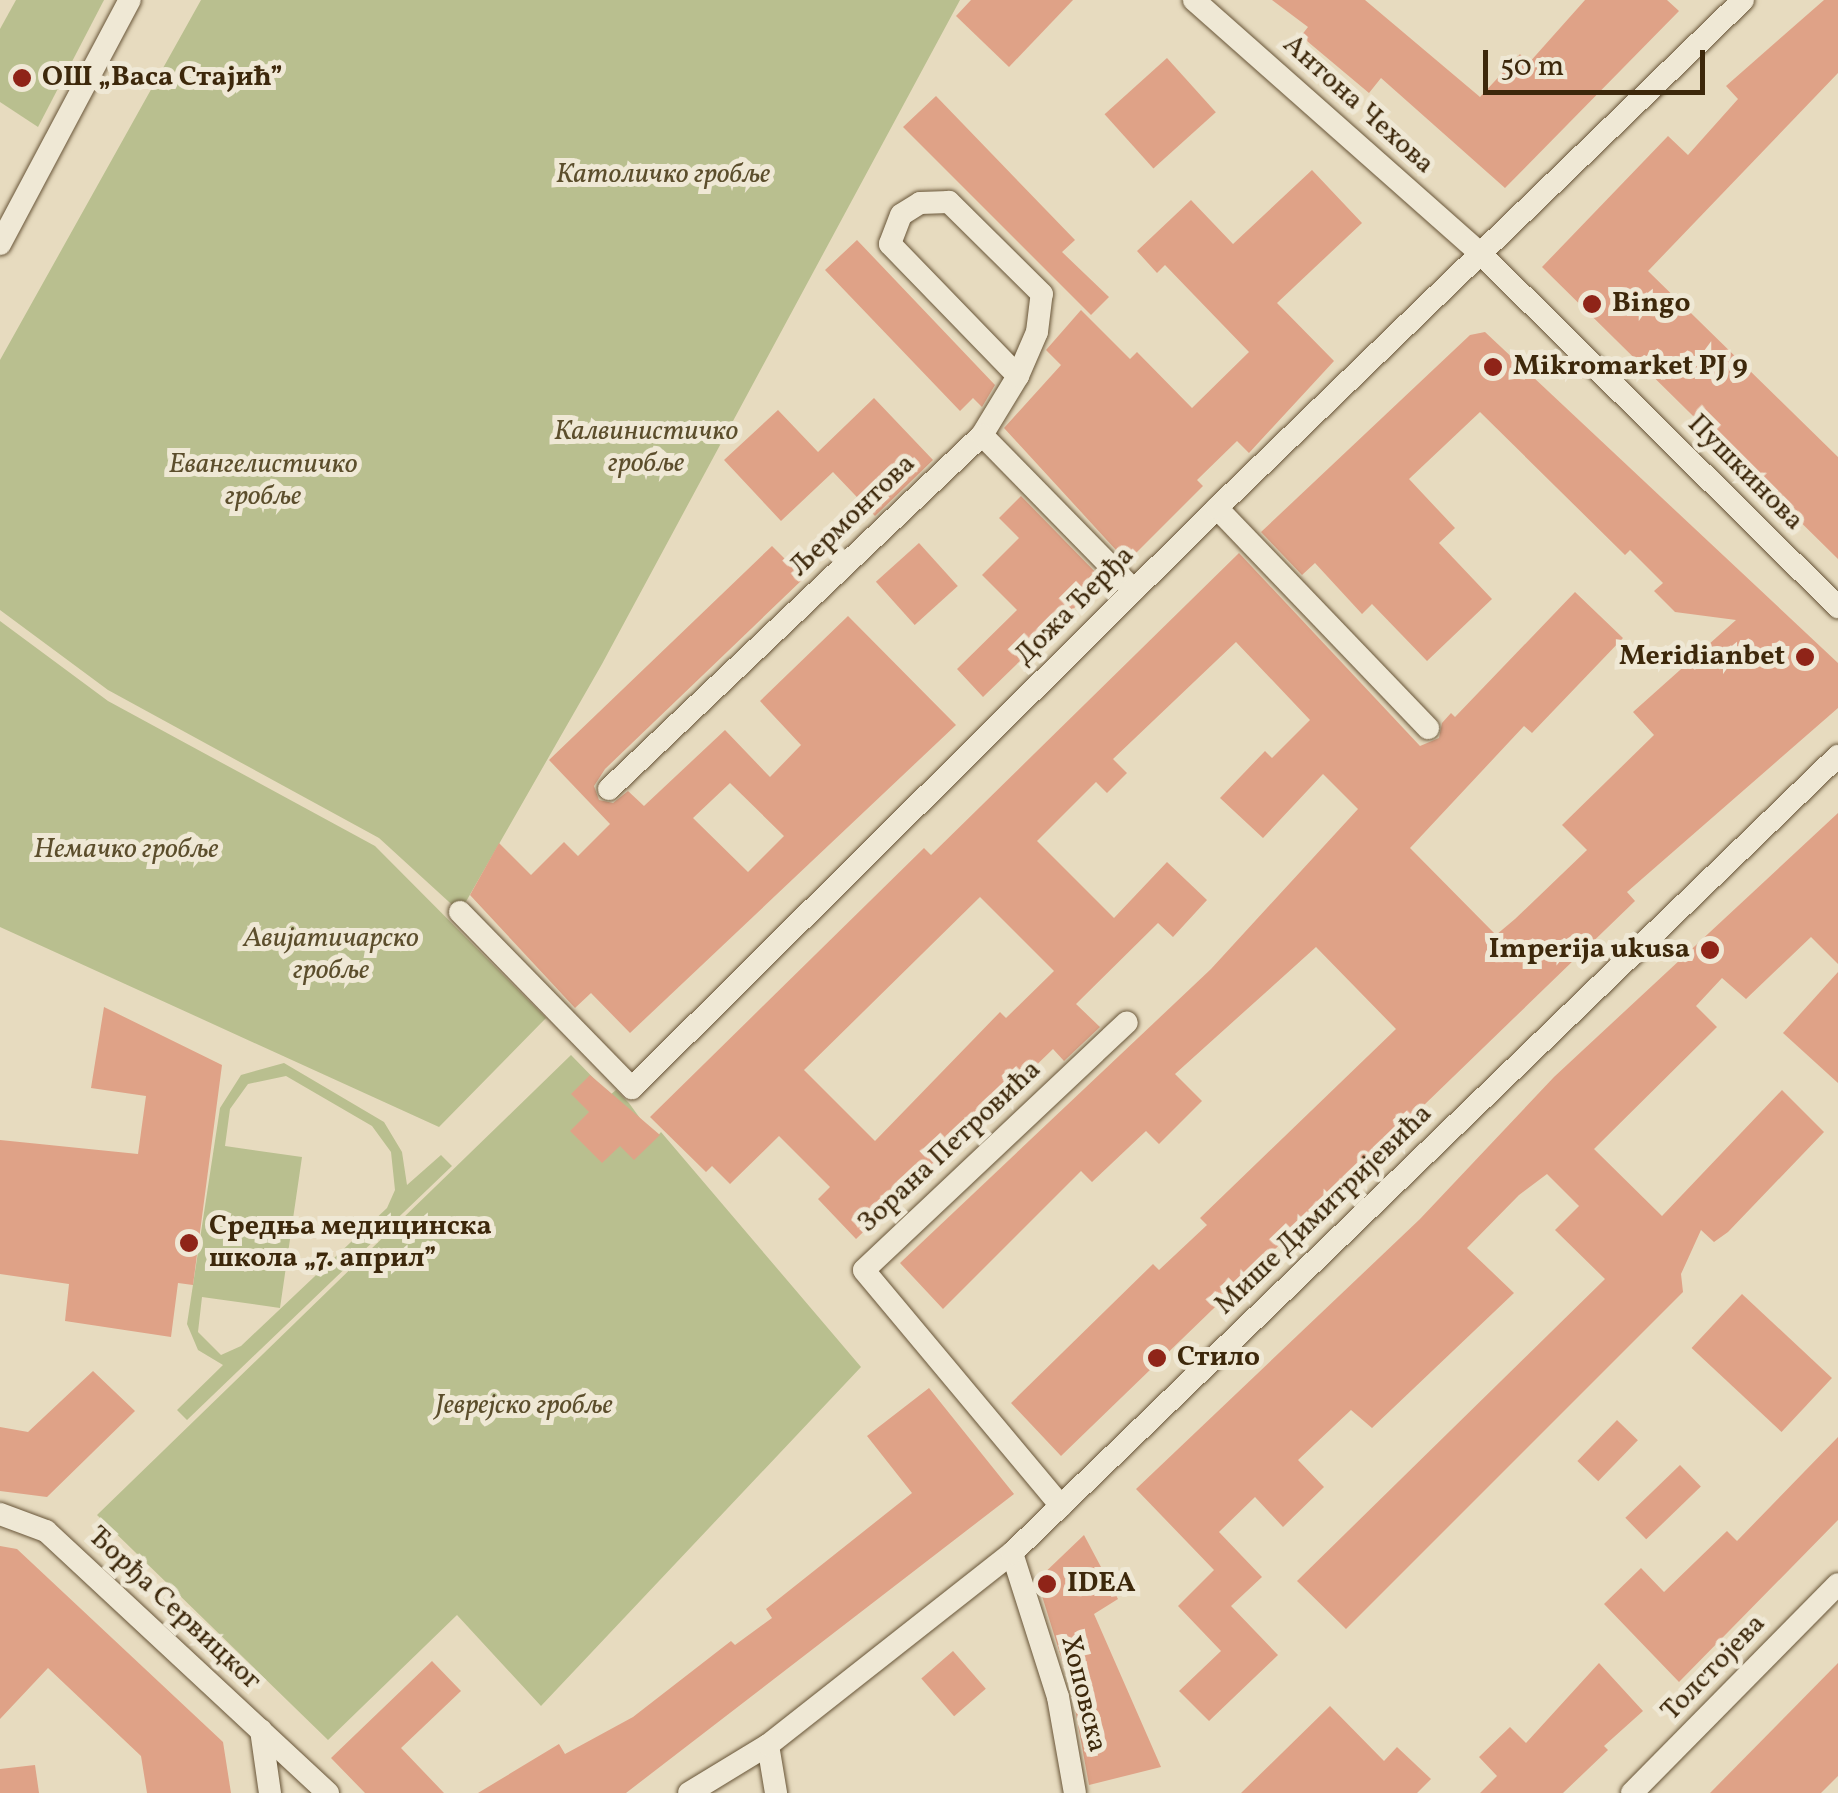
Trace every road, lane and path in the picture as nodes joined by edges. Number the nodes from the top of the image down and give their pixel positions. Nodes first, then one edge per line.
1 (130, 0) edge
2 (1194, 0) edge
3 (1743, 0) edge
4 (3, 231) edge
5 (1482, 255) junction
6 (1018, 376) junction
7 (982, 435) junction
8 (1216, 508) junction
9 (1134, 590) junction
10 (1838, 607) edge
11 (1428, 728) dead end
12 (1838, 756) edge
13 (609, 789) dead end
14 (460, 912) dead end
15 (1128, 1022) dead end
16 (1061, 1506) junction
17 (0, 1514) edge
18 (1012, 1553) junction
19 (1838, 1584) edge
20 (261, 1730) junction
21 (768, 1745) junction
22 (270, 1793) edge
23 (328, 1793) edge
24 (688, 1793) edge
25 (776, 1793) edge
26 (1075, 1793) edge
27 (1632, 1793) edge

1 - 4 street
2 - 5 street, Антона Чехова
3 - 5 street, Дожа Ђерђа
5 - 8 street, Дожа Ђерђа
5 - 10 street, Пушкинова
6 - 6 street, Љермонтова
6 - 7 street, Љермонтова
7 - 9 street
7 - 13 street, Љермонтова
8 - 9 street, Дожа Ђерђа
8 - 11 street
9 - 14 street, Дожа Ђерђа
12 - 16 street, Мише Димитријевића
15 - 16 street, Зорана Петровића
16 - 18 street, Мише Димитријевића
17 - 20 street, Ђорђа Сервицког
18 - 21 street, Мише Димитријевића
18 - 26 street, Хоповска
19 - 27 street, Толстојева
20 - 22 street, Ђорђа Сервицког
20 - 23 street, Ђорђа Сервицког
21 - 24 street, Мише Димитријевића
21 - 25 street

